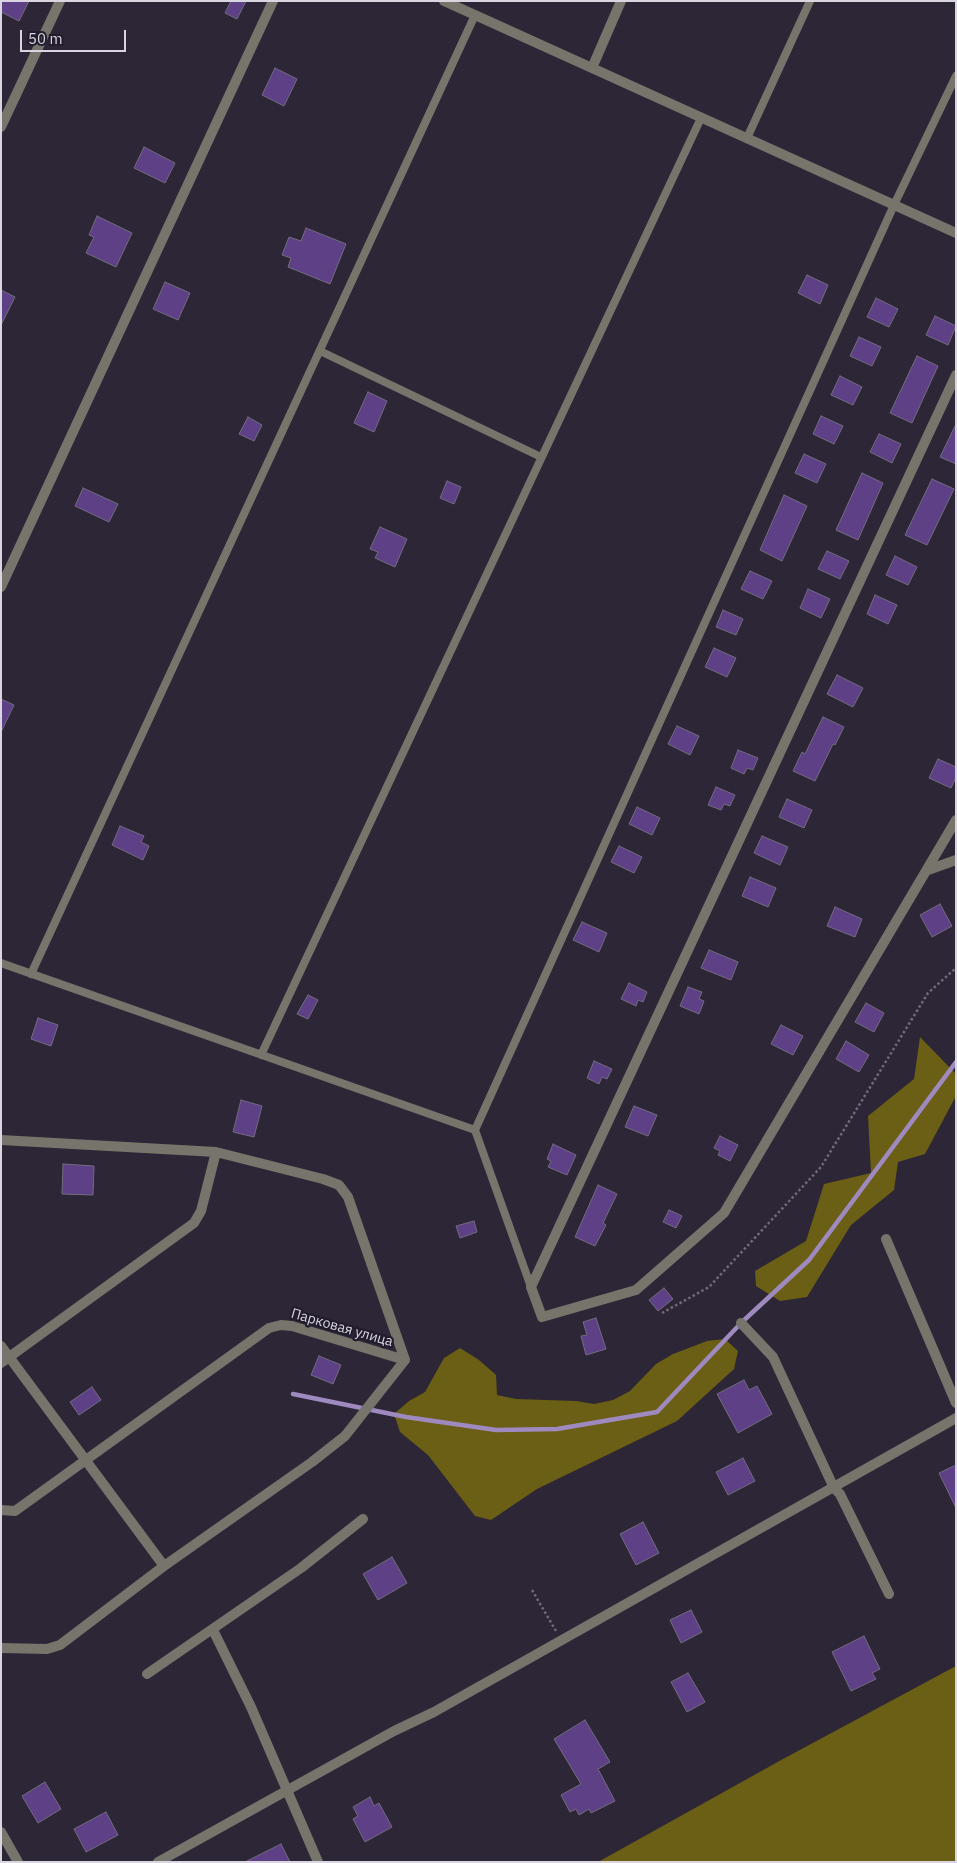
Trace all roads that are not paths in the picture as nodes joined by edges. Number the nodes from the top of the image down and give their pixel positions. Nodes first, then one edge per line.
1 (60, 1) edge
2 (273, 1) edge
3 (444, 1) edge
4 (621, 1) edge
5 (810, 1) edge
6 (475, 15) junction
7 (592, 68) junction
8 (956, 76) edge
9 (701, 118) junction
10 (1, 127) edge
11 (747, 138) junction
12 (894, 205) junction
13 (956, 233) edge
14 (320, 350) junction
15 (956, 375) edge
16 (542, 457) junction
17 (1, 587) edge
18 (956, 820) edge
19 (956, 860) edge
20 (928, 870) junction
21 (1, 963) edge
22 (31, 974) junction
23 (261, 1055) junction
24 (475, 1130) junction
25 (1, 1140) edge
26 (216, 1152) junction
27 (886, 1239) dead end
28 (531, 1287) junction
29 (741, 1323) dead end
30 (1, 1346) edge
31 (5, 1360) edge
32 (405, 1360) junction
33 (956, 1403) edge
34 (956, 1418) edge
35 (87, 1460) junction
36 (834, 1488) junction
37 (1, 1510) edge
38 (363, 1518) dead end
39 (164, 1566) junction
40 (889, 1594) dead end
41 (212, 1630) junction
42 (1, 1648) edge
43 (147, 1674) dead end
44 (287, 1791) junction
45 (1, 1832) edge
46 (18, 1862) edge
47 (158, 1862) edge
48 (318, 1862) edge

1 - 10 street
2 - 17 street
3 - 6 street
4 - 7 street
5 - 11 lane
6 - 7 street
6 - 14 lane
7 - 9 street
8 - 12 lane
9 - 11 street
9 - 16 lane
11 - 12 street
12 - 13 street
12 - 24 lane
14 - 16 lane
14 - 22 lane
15 - 28 street
16 - 23 lane
18 - 20 street
19 - 20 street
20 - 28 street
21 - 22 lane
22 - 23 lane
23 - 24 lane
24 - 28 lane
25 - 26 street
26 - 31 street
26 - 32 street
27 - 33 street
29 - 36 street
30 - 31 street
31 - 35 street
32 - 35 street, Парковая улица
32 - 39 street, Парковая улица
34 - 36 street
35 - 37 street, Парковая улица
35 - 39 street
36 - 40 street
36 - 44 street
38 - 41 street
39 - 42 street, Парковая улица
41 - 43 street
41 - 44 street
44 - 47 street
44 - 48 street
45 - 46 street

